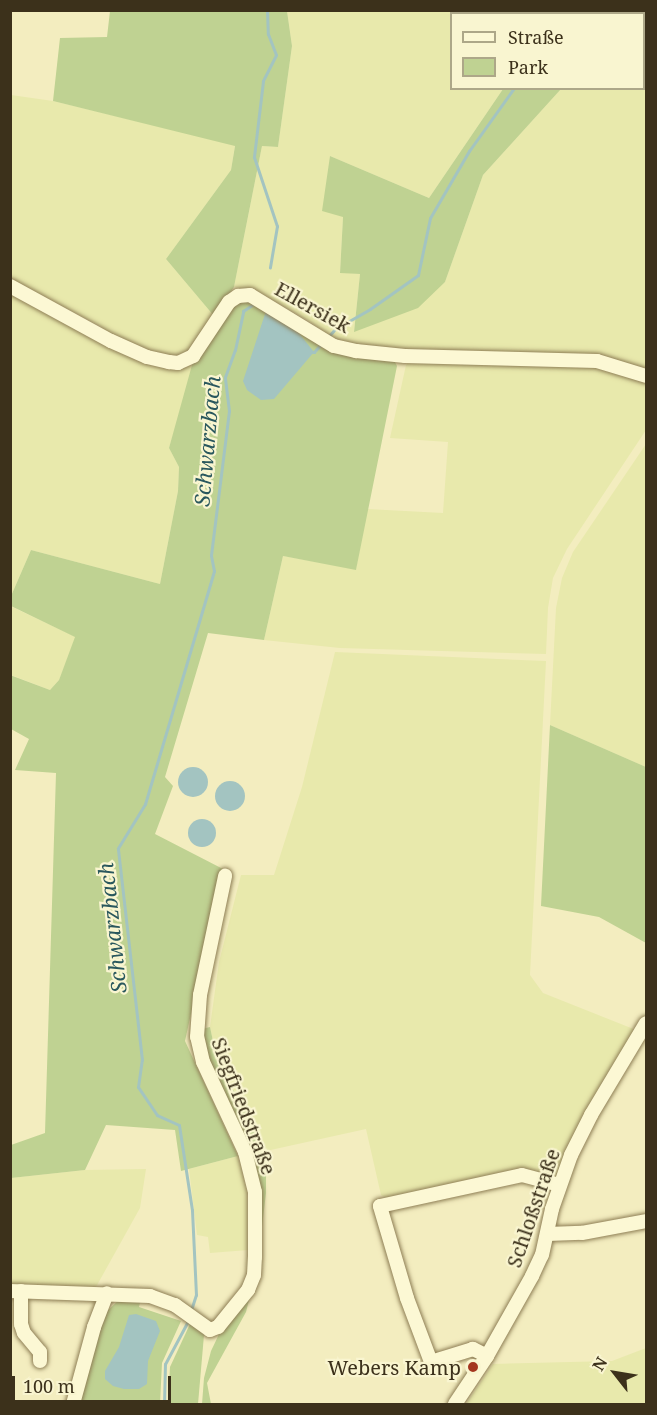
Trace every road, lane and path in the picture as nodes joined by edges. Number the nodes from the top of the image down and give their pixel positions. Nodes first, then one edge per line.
1 (10, 286) edge
2 (646, 376) edge
3 (225, 876) dead end
4 (646, 1023) edge
5 (559, 1185) junction
6 (646, 1221) edge
7 (547, 1234) junction
8 (16, 1291) edge
9 (107, 1293) junction
10 (488, 1356) junction
11 (40, 1361) dead end
12 (73, 1404) edge
13 (455, 1404) edge

1 - 2 street, Ellersiek
3 - 9 street, Siegfriedstraße
4 - 5 street, Schloßstraße
5 - 7 street, Schloßstraße
5 - 10 street
6 - 7 street
7 - 10 street, Schloßstraße
8 - 9 street, Siegfriedstraße
8 - 11 street, Siegfriedstraße
9 - 12 street
10 - 13 street, Schloßstraße

